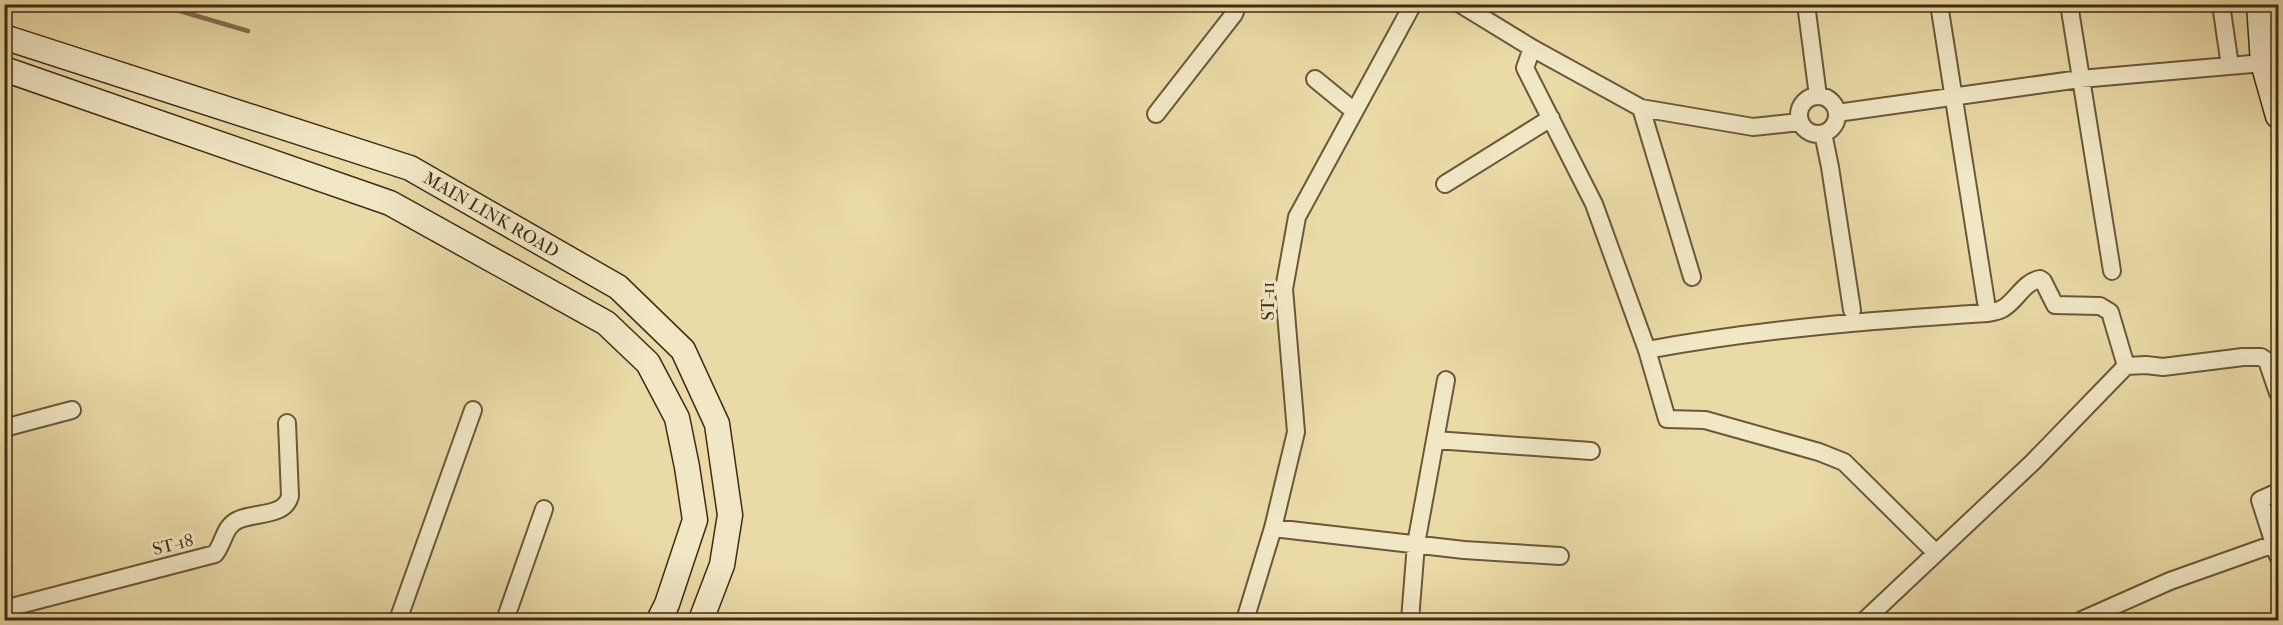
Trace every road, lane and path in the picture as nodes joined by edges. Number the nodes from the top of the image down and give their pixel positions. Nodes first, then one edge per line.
1 (1238, 4) edge
2 (1413, 4) edge
3 (1460, 4) edge
4 (1806, 4) edge
5 (1939, 4) edge
6 (2069, 4) edge
7 (2221, 4) edge
8 (2259, 4) edge
9 (4, 37) edge
10 (1532, 48) junction
11 (2263, 63) junction
12 (2230, 66) junction
13 (4, 69) edge
14 (1316, 79) dead end
15 (2080, 79) junction
16 (1818, 96) junction
17 (1953, 98) junction
18 (1641, 108) junction
19 (1354, 111) junction
20 (1837, 113) junction
21 (1156, 114) dead end
22 (2278, 116) edge
23 (1551, 118) junction
24 (1800, 122) junction
25 (1823, 133) junction
26 (1445, 184) dead end
27 (2112, 271) dead end
28 (1692, 277) dead end
29 (1986, 302) dead end
30 (1852, 310) dead end
31 (1647, 350) junction
32 (2126, 366) junction
33 (1446, 380) dead end
34 (2278, 393) edge
35 (72, 410) dead end
36 (474, 410) dead end
37 (287, 423) dead end
38 (4, 428) edge
39 (1435, 440) junction
40 (1591, 451) dead end
41 (2278, 492) edge
42 (544, 509) dead end
43 (1274, 528) junction
44 (1416, 544) junction
45 (2276, 550) edge
46 (1936, 553) junction
47 (1560, 555) dead end
48 (4, 609) edge
49 (2086, 620) edge
50 (398, 621) edge
51 (505, 621) edge
52 (659, 621) edge
53 (701, 621) edge
54 (1245, 621) edge
55 (1410, 621) edge
56 (1865, 621) edge

1 - 21 street
2 - 19 street, ST-11
3 - 10 street
4 - 16 street
5 - 17 street
6 - 15 street
7 - 12 street
8 - 11 street
9 - 53 street, MAIN LINK ROAD
10 - 18 street
10 - 23 street
11 - 12 street
11 - 22 street
12 - 15 street
13 - 52 street, MAIN LINK ROAD
14 - 19 street
15 - 17 street
15 - 27 street
16 - 20 street
16 - 24 street
17 - 20 street
17 - 29 street
18 - 24 street
18 - 28 street
19 - 43 street, ST-11
20 - 25 street
23 - 26 street
23 - 31 street
24 - 25 street
25 - 30 street
31 - 32 street
31 - 46 street
32 - 34 street
32 - 46 street
33 - 39 street
35 - 38 street
36 - 50 street
37 - 48 street, ST-18
39 - 40 street
39 - 44 street
41 - 45 street
42 - 51 street
43 - 44 street
43 - 54 street, ST-11
44 - 47 street
44 - 55 street
45 - 49 street
46 - 56 street

